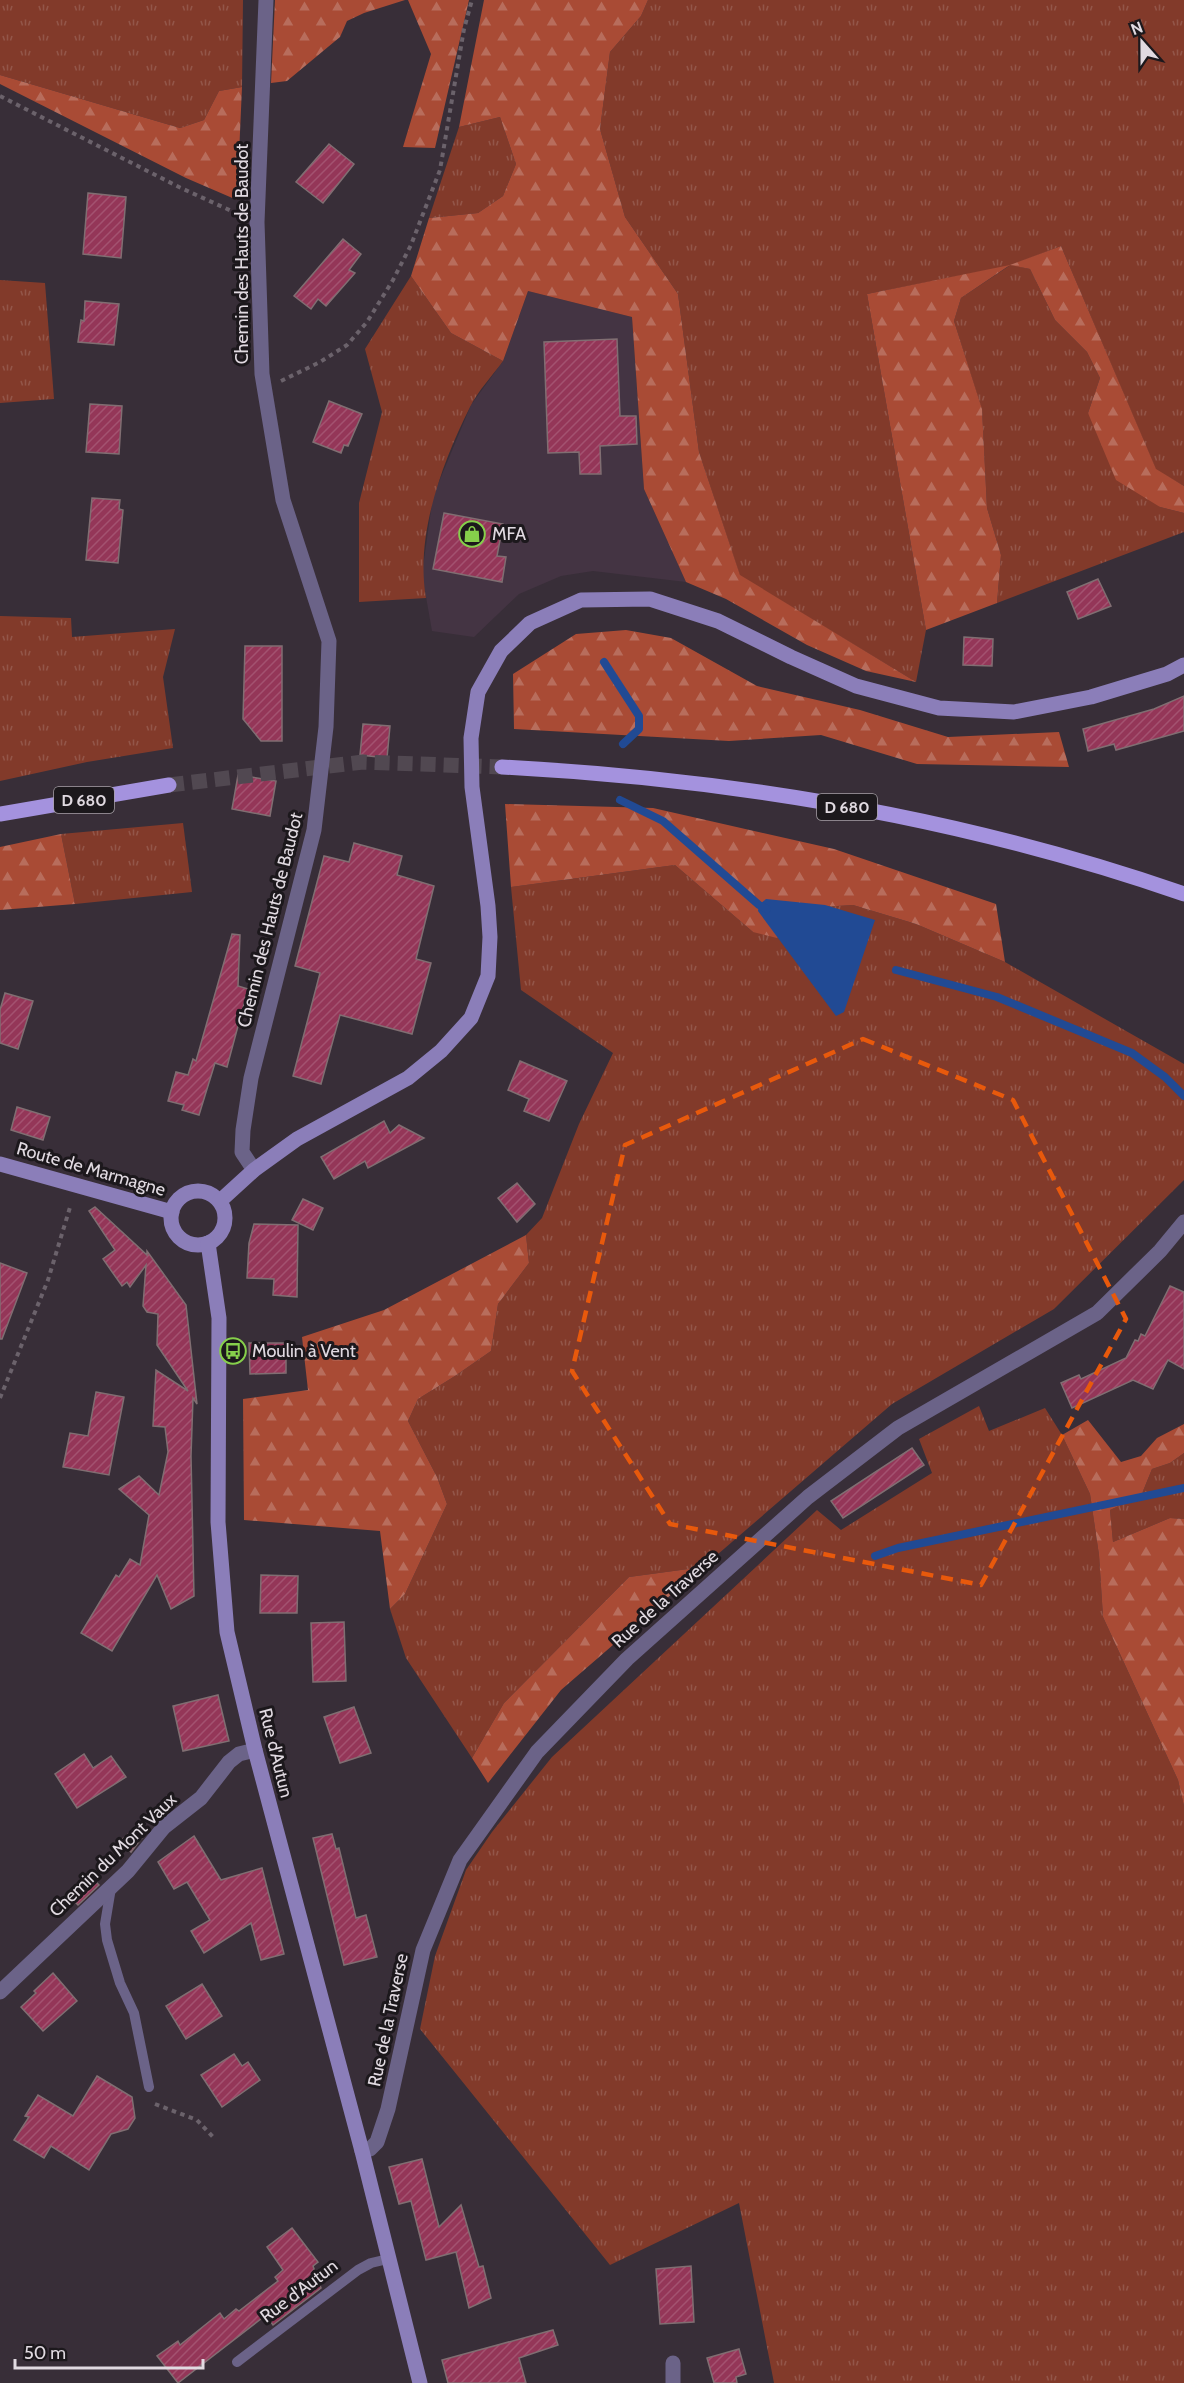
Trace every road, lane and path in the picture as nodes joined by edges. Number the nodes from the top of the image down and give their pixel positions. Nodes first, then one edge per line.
1 (266, 0) edge
2 (472, 0) edge
3 (0, 96) edge
4 (257, 222) junction
5 (264, 389) junction
6 (1184, 665) edge
7 (502, 767) tunnel mouth
8 (169, 786) tunnel mouth
9 (0, 814) edge
10 (1184, 894) edge
11 (0, 1164) edge
12 (254, 1170) junction
13 (76, 1187) junction
14 (219, 1201) junction
15 (172, 1212) junction
16 (1184, 1222) edge
17 (208, 1244) junction
18 (0, 1398) edge
19 (255, 1750) junction
20 (111, 1887) junction
21 (0, 1992) edge
22 (149, 2087) joint
23 (213, 2137) dead end
24 (362, 2151) junction
25 (388, 2259) junction
26 (237, 2362) dead end
27 (673, 2363) dead end
28 (420, 2383) edge
29 (673, 2383) edge

1 - 4 street, Chemin des Hauts de Baudot
2 - 5 path
3 - 4 path
4 - 5 street, Chemin des Hauts de Baudot
5 - 12 street, Chemin des Hauts de Baudot
6 - 12 main road
7 - 10 main road, D 680
8 - 9 main road, D 680
11 - 13 main road, Route de Marmagne
12 - 14 main road
13 - 15 main road, Route de Marmagne
13 - 18 path
14 - 15 main road
14 - 17 main road
15 - 17 main road
16 - 24 street, Rue de la Traverse
17 - 19 main road, Rue d'Autun
19 - 20 street, Chemin du Mont Vaux
19 - 24 main road, Rue d'Autun
20 - 21 street, Chemin du Mont Vaux
20 - 22 lane
22 - 23 path
24 - 25 main road, Rue d'Autun
25 - 26 lane, Rue d'Autun
25 - 28 main road, Rue d'Autun
27 - 29 street

